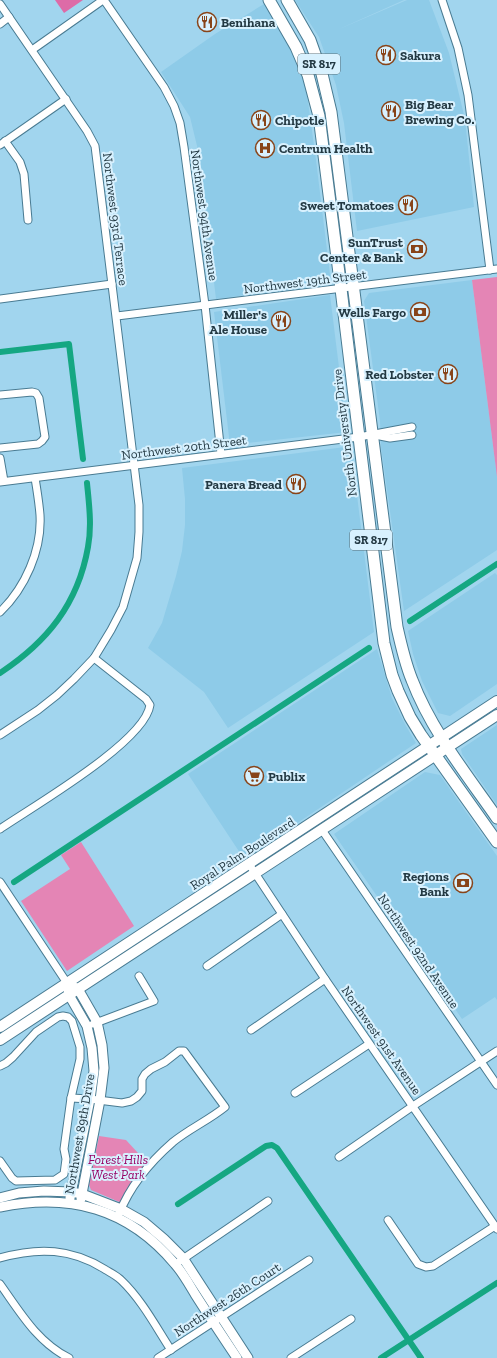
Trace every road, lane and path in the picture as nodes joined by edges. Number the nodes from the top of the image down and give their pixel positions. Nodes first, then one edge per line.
1 (104, 0) edge
2 (269, 0) edge
3 (287, 0) edge
4 (442, 0) edge
5 (0, 4) edge
6 (9, 18) junction
7 (0, 24) edge
8 (32, 50) junction
9 (308, 75) junction
10 (66, 99) junction
11 (328, 99) junction
12 (315, 101) junction
13 (334, 134) junction
14 (3, 143) edge
15 (28, 220) dead end
16 (494, 269) edge
17 (112, 284) junction
18 (354, 287) junction
19 (341, 289) junction
20 (0, 299) edge
21 (205, 305) junction
22 (117, 316) junction
23 (0, 395) edge
24 (412, 427) dead end
25 (371, 434) junction
26 (412, 435) dead end
27 (359, 437) junction
28 (0, 448) edge
29 (221, 454) junction
30 (0, 458) edge
31 (135, 465) junction
32 (35, 478) junction
33 (2, 482) edge
34 (370, 537) junction
35 (388, 562) junction
36 (0, 612) edge
37 (94, 658) junction
38 (497, 701) edge
39 (497, 715) edge
40 (0, 735) edge
41 (442, 737) junction
42 (429, 746) junction
43 (448, 747) junction
44 (436, 756) junction
45 (497, 818) edge
46 (0, 828) edge
47 (322, 830) junction
48 (497, 842) edge
49 (249, 864) junction
50 (255, 874) junction
51 (0, 882) edge
52 (282, 914) junction
53 (207, 966) dead end
54 (139, 976) dead end
55 (325, 979) junction
56 (67, 983) junction
57 (74, 992) junction
58 (97, 1022) junction
59 (88, 1026) junction
60 (0, 1027) edge
61 (251, 1030) dead end
62 (0, 1040) edge
63 (369, 1044) junction
64 (497, 1051) edge
65 (481, 1062) junction
66 (0, 1066) edge
67 (497, 1085) edge
68 (295, 1093) dead end
69 (71, 1098) junction
70 (90, 1099) junction
71 (100, 1100) junction
72 (413, 1106) junction
73 (339, 1157) dead end
74 (0, 1161) edge
75 (71, 1192) junction
76 (82, 1194) junction
77 (0, 1198) edge
78 (268, 1201) dead end
79 (69, 1203) junction
80 (80, 1205) junction
81 (0, 1207) edge
82 (119, 1213) junction
83 (388, 1220) dead end
84 (496, 1227) edge
85 (0, 1258) edge
86 (183, 1258) junction
87 (309, 1260) dead end
88 (176, 1265) junction
89 (0, 1284) edge
90 (222, 1317) junction
91 (351, 1319) dead end
92 (214, 1323) junction
93 (172, 1350) junction
94 (69, 1358) edge
95 (158, 1358) edge
96 (237, 1358) edge
97 (248, 1358) edge
98 (292, 1358) edge

1 - 8 street
1 - 21 street, Northwest 94th Avenue
2 - 9 main road, North University Drive / SR 817
3 - 11 main road, North University Drive / SR 817
4 - 16 street
5 - 6 street, Northwest 93rd Terrace
6 - 7 street
6 - 8 street, Northwest 93rd Terrace
8 - 10 street, Northwest 93rd Terrace
9 - 11 main road
9 - 12 main road, North University Drive / SR 817
10 - 14 street
10 - 17 street, Northwest 93rd Terrace
11 - 13 main road, North University Drive / SR 817
12 - 13 main road
12 - 19 main road, North University Drive / SR 817
13 - 18 main road, North University Drive / SR 817
14 - 15 street
16 - 18 street, Northwest 19th Street
17 - 20 street
17 - 22 street, Northwest 93rd Terrace
18 - 19 street, Northwest 19th Street
18 - 25 main road, North University Drive / SR 817
19 - 21 street, Northwest 19th Street
19 - 27 main road, North University Drive / SR 817
21 - 22 street, Northwest 19th Street
21 - 29 street, Northwest 94th Avenue
22 - 31 street, Northwest 93rd Terrace
23 - 28 street
24 - 25 street, Northwest 20th Street
25 - 26 street, Northwest 20th Street
25 - 27 street, Northwest 20th Street
25 - 35 main road, North University Drive / SR 817
27 - 29 street, Northwest 20th Street
27 - 34 main road, North University Drive / SR 817
29 - 31 street, Northwest 20th Street
30 - 33 street
31 - 32 street, Northwest 20th Street
31 - 37 street, Northwest 93rd Terrace
32 - 33 street, Northwest 20th Street
32 - 36 street
34 - 35 main road
34 - 42 main road, North University Drive / SR 817
35 - 41 main road, North University Drive / SR 817
37 - 40 street, Northwest 93rd Terrace
37 - 46 street
38 - 41 main road, Royal Palm Boulevard
39 - 43 main road, Royal Palm Boulevard
41 - 42 main road, Royal Palm Boulevard
41 - 43 main road, North University Drive / SR 817
42 - 44 main road, North University Drive / SR 817
42 - 49 main road, Royal Palm Boulevard
43 - 44 main road, Royal Palm Boulevard
43 - 45 main road, North University Drive / SR 817
44 - 47 main road, Royal Palm Boulevard
44 - 48 main road, North University Drive / SR 817
47 - 50 main road, Royal Palm Boulevard
47 - 65 street, Northwest 92nd Avenue
49 - 50 street, Northwest 91st Avenue
49 - 56 main road, Royal Palm Boulevard
50 - 52 street, Northwest 91st Avenue
50 - 57 main road, Royal Palm Boulevard
51 - 56 street, Northwest 89th Drive
52 - 53 street
52 - 55 street, Northwest 91st Avenue
54 - 58 street
55 - 61 street
55 - 63 street, Northwest 91st Avenue
56 - 57 street, Northwest 89th Drive
56 - 60 main road, Royal Palm Boulevard
57 - 58 street, Northwest 89th Drive
57 - 59 street, Northwest 89th Drive
57 - 62 main road, Royal Palm Boulevard
58 - 59 street
58 - 71 street, Northwest 89th Drive
59 - 70 street, Northwest 89th Drive
63 - 68 street
63 - 72 street, Northwest 91st Avenue
64 - 65 street
65 - 67 street, Northwest 92nd Avenue
65 - 72 street
66 - 69 street
69 - 70 street
69 - 74 street
70 - 71 street
70 - 75 street, Northwest 89th Drive
71 - 76 street, Northwest 89th Drive
71 - 82 street
72 - 73 street
72 - 84 street, Northwest 91st Avenue
75 - 76 street
75 - 77 street
75 - 79 street, Northwest 89th Drive
76 - 80 street, Northwest 89th Drive
76 - 82 street
78 - 86 street
79 - 80 street
79 - 81 street
80 - 82 street
82 - 86 street
82 - 88 street
83 - 84 street
85 - 93 street
86 - 88 street
86 - 90 street
87 - 90 street, Northwest 26th Court
88 - 92 street
89 - 94 street
90 - 92 street, Northwest 26th Court
90 - 97 street
91 - 98 street
92 - 93 street, Northwest 26th Court
92 - 96 street
93 - 95 street, Northwest 26th Court

